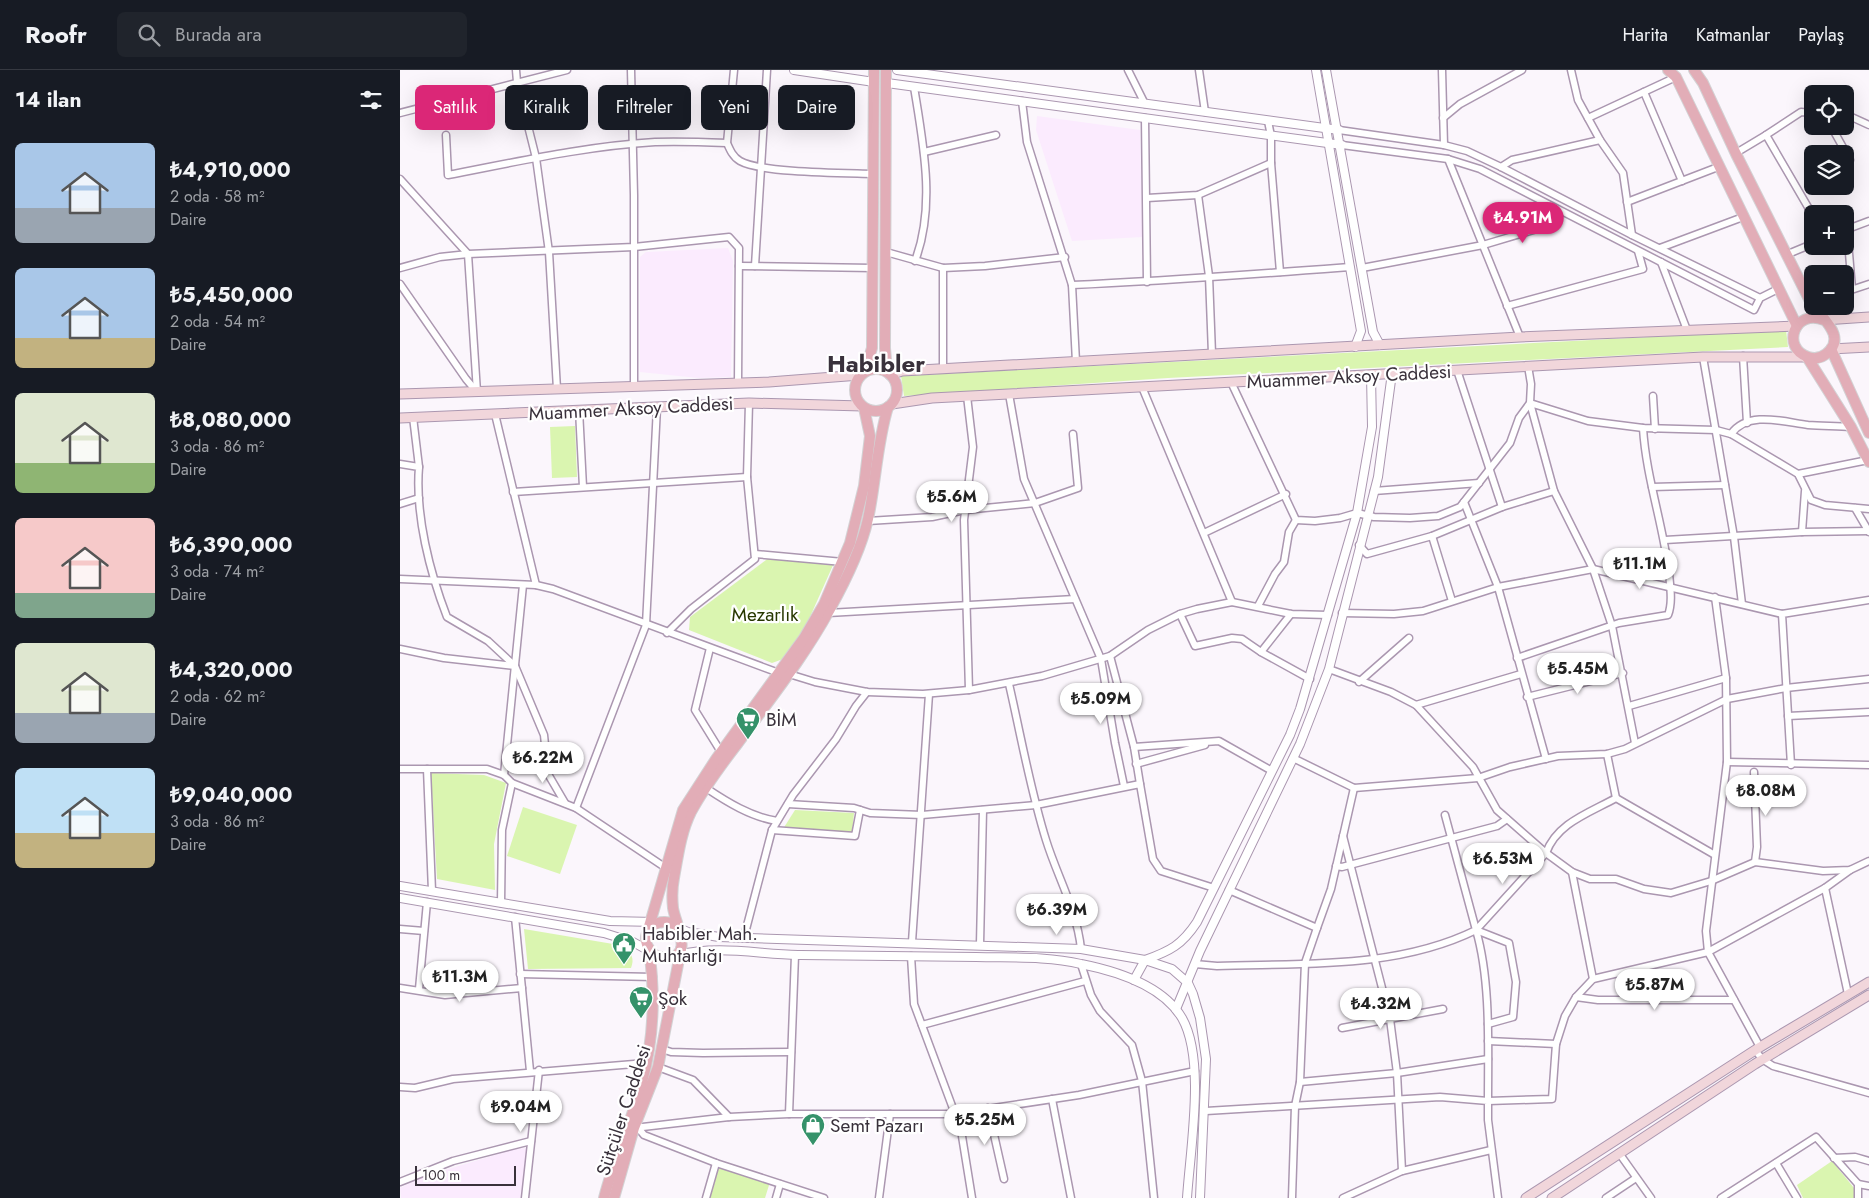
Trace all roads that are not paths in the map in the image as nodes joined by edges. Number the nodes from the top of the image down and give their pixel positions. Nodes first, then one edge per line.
1 (516, 70) edge
2 (567, 70) edge
3 (631, 70) edge
4 (734, 70) edge
5 (766, 70) edge
6 (794, 70) edge
7 (874, 70) edge
8 (886, 70) edge
9 (897, 70) edge
10 (1128, 70) edge
11 (1199, 70) edge
12 (1316, 70) edge
13 (1326, 70) edge
14 (1442, 70) edge
15 (1520, 70) edge
16 (1571, 70) edge
17 (1694, 70) edge
18 (952, 74) edge
19 (1672, 74) edge
20 (517, 82) junction
21 (874, 82) junction
22 (887, 83) junction
23 (914, 87) junction
24 (1644, 92) junction
25 (1022, 102) junction
26 (1145, 104) junction
27 (1205, 112) junction
28 (1804, 112) edge
29 (400, 113) edge
30 (1145, 118) junction
31 (1443, 118) junction
32 (1588, 118) junction
33 (1854, 120) edge
34 (1268, 121) junction
35 (1869, 125) edge
36 (1327, 129) junction
37 (1339, 130) junction
38 (446, 135) dead end
39 (996, 135) dead end
40 (1766, 135) junction
41 (1271, 136) junction
42 (1600, 140) junction
43 (727, 143) junction
44 (634, 144) junction
45 (1329, 144) junction
46 (1342, 145) junction
47 (1444, 145) junction
48 (924, 152) junction
49 (1736, 153) junction
50 (536, 158) junction
51 (1448, 159) junction
52 (1271, 163) junction
53 (1501, 166) junction
54 (1718, 167) junction
55 (761, 168) junction
56 (873, 174) junction
57 (400, 179) edge
58 (1682, 181) junction
59 (1198, 195) junction
60 (1147, 198) junction
61 (1627, 202) junction
62 (1807, 205) edge
63 (1743, 217) junction
64 (1869, 220) edge
65 (1558, 223) dead end
66 (1854, 226) edge
67 (1632, 235) junction
68 (1482, 245) junction
69 (634, 247) junction
70 (1804, 247) edge
71 (1660, 248) junction
72 (1638, 251) junction
73 (549, 252) junction
74 (886, 252) junction
75 (468, 254) junction
76 (1788, 254) junction
77 (1065, 257) junction
78 (916, 261) junction
79 (1661, 262) junction
80 (739, 266) junction
81 (755, 266) junction
82 (1350, 267) junction
83 (400, 268) edge
84 (873, 268) junction
85 (943, 268) junction
86 (1362, 268) junction
87 (1280, 272) junction
88 (1209, 276) junction
89 (1147, 282) junction
90 (400, 284) edge
91 (1869, 284) edge
92 (1072, 285) junction
93 (1804, 287) edge
94 (1854, 288) edge
95 (1778, 289) junction
96 (1760, 298) junction
97 (1507, 306) junction
98 (1820, 315) edge
99 (1869, 317) edge
100 (1824, 320) junction
101 (1797, 326) junction
102 (1687, 330) junction
103 (1520, 337) junction
104 (1380, 345) junction
105 (1355, 346) junction
106 (1869, 347) edge
107 (1831, 349) junction
108 (1212, 354) junction
109 (1743, 356) junction
110 (1704, 357) junction
111 (1807, 357) junction
112 (1076, 362) junction
113 (1528, 366) junction
114 (943, 369) junction
115 (1458, 370) junction
116 (863, 373) junction
117 (1392, 373) junction
118 (889, 374) junction
119 (1371, 374) junction
120 (1231, 382) junction
121 (738, 383) junction
122 (634, 386) junction
123 (1142, 387) junction
124 (557, 389) junction
125 (477, 392) junction
126 (400, 394) edge
127 (1009, 394) junction
128 (967, 396) junction
129 (1653, 396) dead end
130 (749, 403) junction
131 (1530, 404) junction
132 (890, 406) junction
133 (657, 407) junction
134 (863, 407) junction
135 (579, 410) junction
136 (495, 414) junction
137 (413, 417) junction
138 (400, 418) edge
139 (1747, 423) junction
140 (1851, 427) junction
141 (1643, 428) junction
142 (1655, 429) junction
143 (1716, 430) junction
144 (1869, 431) edge
145 (1073, 434) dead end
146 (1731, 434) junction
147 (1869, 461) edge
148 (400, 464) edge
149 (419, 467) junction
150 (1489, 470) junction
151 (1798, 474) junction
152 (747, 477) junction
153 (654, 482) junction
154 (1479, 483) junction
155 (1725, 485) junction
156 (1652, 486) junction
157 (583, 487) junction
158 (1805, 490) junction
159 (1374, 491) junction
160 (1554, 491) junction
161 (513, 492) junction
162 (1286, 494) junction
163 (419, 498) junction
164 (1464, 502) junction
165 (1035, 503) junction
166 (400, 504) edge
167 (1502, 507) junction
168 (1855, 508) junction
169 (1869, 509) edge
170 (965, 510) junction
171 (1357, 513) junction
172 (1368, 516) junction
173 (1296, 520) junction
174 (868, 521) junction
175 (1471, 521) junction
176 (1802, 532) junction
177 (1869, 532) edge
178 (1204, 533) junction
179 (1432, 536) junction
180 (1734, 537) junction
181 (1665, 540) junction
182 (1359, 545) junction
183 (755, 554) junction
184 (843, 562) junction
185 (1593, 569) junction
186 (400, 578) edge
187 (433, 582) junction
188 (523, 585) junction
189 (536, 586) junction
190 (1670, 586) junction
191 (1498, 587) junction
192 (1715, 597) junction
193 (1075, 599) junction
194 (1869, 600) edge
195 (1452, 601) junction
196 (1232, 602) junction
197 (1742, 604) junction
198 (966, 606) junction
199 (1258, 606) junction
200 (828, 613) junction
201 (1342, 613) junction
202 (1180, 614) junction
203 (1291, 614) junction
204 (1782, 614) junction
205 (1328, 615) junction
206 (646, 625) junction
207 (1612, 626) junction
208 (667, 633) junction
209 (1409, 638) dead end
210 (710, 648) junction
211 (400, 649) edge
212 (1261, 652) junction
213 (1110, 656) junction
214 (1516, 658) junction
215 (1101, 659) junction
216 (515, 666) junction
217 (1328, 668) junction
218 (784, 673) junction
219 (1623, 673) junction
220 (1521, 674) junction
221 (1726, 678) junction
222 (1310, 679) junction
223 (1869, 679) edge
224 (1360, 682) junction
225 (1009, 684) junction
226 (1786, 688) junction
227 (969, 690) junction
228 (868, 692) junction
229 (930, 694) junction
230 (1527, 696) junction
231 (1727, 699) junction
232 (1416, 705) junction
233 (1629, 706) junction
234 (1869, 712) edge
235 (1788, 716) junction
236 (1219, 741) junction
237 (1635, 743) junction
238 (1134, 747) junction
239 (721, 752) junction
240 (1607, 754) junction
241 (1293, 758) junction
242 (1546, 759) junction
243 (1727, 762) junction
244 (1136, 764) junction
245 (1791, 765) junction
246 (1869, 765) edge
247 (400, 769) edge
248 (427, 769) junction
249 (1272, 771) junction
250 (1754, 772) dead end
251 (504, 775) junction
252 (1478, 778) junction
253 (512, 784) junction
254 (1140, 784) junction
255 (1124, 786) junction
256 (706, 788) junction
257 (1354, 788) junction
258 (1616, 798) junction
259 (565, 803) junction
260 (788, 804) junction
261 (1036, 805) junction
262 (576, 808) junction
263 (860, 810) junction
264 (983, 810) junction
265 (922, 815) junction
266 (1445, 815) dead end
267 (1507, 819) junction
268 (777, 821) junction
269 (772, 830) junction
270 (1343, 836) junction
271 (1450, 838) junction
272 (1546, 853) junction
273 (1715, 855) junction
274 (1869, 861) edge
275 (1755, 862) junction
276 (1352, 864) junction
277 (1336, 866) junction
278 (666, 868) junction
279 (1850, 870) junction
280 (1572, 872) junction
281 (1711, 881) junction
282 (400, 886) edge
283 (1214, 888) junction
284 (1825, 888) junction
285 (1229, 890) junction
286 (432, 891) junction
287 (400, 898) edge
288 (427, 902) junction
289 (501, 902) junction
290 (515, 917) junction
291 (652, 925) junction
292 (679, 928) junction
293 (1317, 928) junction
294 (400, 929) edge
295 (1476, 930) junction
296 (424, 931) junction
297 (744, 937) junction
298 (796, 939) junction
299 (912, 942) junction
300 (980, 944) junction
301 (1081, 948) junction
302 (650, 951) junction
303 (678, 952) junction
304 (1708, 952) junction
305 (795, 955) junction
306 (911, 956) junction
307 (1374, 958) junction
308 (1145, 960) junction
309 (1305, 963) junction
310 (1081, 964) junction
311 (1195, 964) junction
312 (520, 974) junction
313 (653, 977) junction
314 (1594, 979) junction
315 (1134, 980) junction
316 (1085, 981) junction
317 (1869, 982) edge
318 (1188, 983) junction
319 (400, 988) edge
320 (522, 988) junction
321 (419, 989) junction
322 (1848, 994) junction
323 (1869, 995) edge
324 (1576, 997) junction
325 (1734, 1000) junction
326 (1444, 1009) dead end
327 (1176, 1010) junction
328 (1390, 1018) junction
329 (1488, 1024) junction
330 (922, 1025) junction
331 (1342, 1028) dead end
332 (1488, 1041) junction
333 (1556, 1044) junction
334 (1757, 1048) junction
335 (662, 1049) junction
336 (791, 1052) junction
337 (1488, 1059) junction
338 (1762, 1059) junction
339 (646, 1063) junction
340 (658, 1067) junction
341 (539, 1070) junction
342 (530, 1071) junction
343 (1196, 1071) junction
344 (1397, 1073) junction
345 (1142, 1081) junction
346 (1300, 1082) junction
347 (400, 1087) edge
348 (1869, 1093) edge
349 (1052, 1098) junction
350 (1398, 1100) junction
351 (1488, 1101) junction
352 (1295, 1106) junction
353 (988, 1108) junction
354 (1206, 1111) junction
355 (789, 1114) junction
356 (890, 1114) junction
357 (954, 1114) junction
358 (729, 1116) junction
359 (637, 1129) junction
360 (531, 1141) junction
361 (1491, 1150) junction
362 (1619, 1153) junction
363 (1834, 1158) junction
364 (1869, 1161) edge
365 (1776, 1162) junction
366 (716, 1163) junction
367 (1402, 1171) junction
368 (1636, 1178) junction
369 (1004, 1179) dead end
370 (400, 1182) edge
371 (780, 1184) junction
372 (1858, 1184) junction
373 (1869, 1186) edge
374 (525, 1198) edge
375 (604, 1198) edge
376 (614, 1198) edge
377 (706, 1198) edge
378 (776, 1198) edge
379 (824, 1198) edge
380 (879, 1198) edge
381 (972, 1198) edge
382 (1071, 1198) edge
383 (1154, 1198) edge
384 (1187, 1198) edge
385 (1200, 1198) edge
386 (1292, 1198) edge
387 (1343, 1198) edge
388 (1498, 1198) edge
389 (1526, 1198) edge
390 (1552, 1198) edge
391 (1606, 1198) edge
392 (1651, 1198) edge
393 (1721, 1198) edge
394 (1796, 1198) edge
395 (1858, 1198) edge

1 - 20 street
2 - 20 street
3 - 44 street
4 - 43 street
5 - 55 street
6 - 21 street
7 - 21 main road
8 - 22 main road
9 - 18 street
10 - 26 street
11 - 27 street
12 - 36 street
13 - 37 street
14 - 31 street
15 - 31 street
16 - 32 street
17 - 49 main road
18 - 26 street
19 - 24 street
19 - 54 main road
20 - 29 street
20 - 50 street
21 - 56 main road
22 - 23 street
22 - 74 main road
23 - 25 street
23 - 48 street
24 - 32 street
24 - 58 street
25 - 30 street
25 - 77 street
26 - 27 street
26 - 30 street
27 - 34 street
28 - 40 street
30 - 41 street
30 - 60 street
31 - 47 street
32 - 42 street
33 - 35 street
34 - 36 street
34 - 41 street
36 - 37 street
36 - 45 street
37 - 46 street
37 - 47 street
38 - 50 street
39 - 48 street
40 - 49 street
40 - 62 street
41 - 45 street
41 - 52 street
42 - 53 street
42 - 61 street
43 - 44 street
43 - 55 street
44 - 50 street
44 - 69 street
45 - 46 street
45 - 82 street
46 - 51 street
46 - 86 street
47 - 53 street
48 - 78 street
49 - 76 main road
50 - 73 street
51 - 68 street
51 - 72 street
52 - 59 street
52 - 87 street
53 - 67 street
54 - 58 street
54 - 63 main road
55 - 56 street
55 - 81 street
56 - 84 main road
57 - 75 street
58 - 61 street
59 - 60 street
59 - 88 street
60 - 89 street
61 - 67 street
63 - 71 street
63 - 95 main road
64 - 66 street
65 - 68 street
67 - 71 street
68 - 86 street
68 - 97 street
69 - 73 street
69 - 80 street
69 - 122 street
70 - 76 street
71 - 96 street
72 - 79 street
72 - 97 street
73 - 75 street
73 - 124 street
74 - 78 street
74 - 118 main road
75 - 83 street
75 - 125 street
76 - 93 main road
77 - 85 street
77 - 92 street
78 - 85 street
79 - 96 street
79 - 102 street
80 - 81 street
80 - 121 street
81 - 84 street
82 - 87 street
82 - 105 street
84 - 116 main road
85 - 114 street
86 - 104 street
87 - 88 street
88 - 89 street
88 - 108 street
89 - 92 street
90 - 125 street
91 - 94 street
92 - 112 street
95 - 96 street
95 - 101 main road
97 - 103 street
98 - 100 main road
99 - 100 main road
100 - 101 main road
100 - 107 main road
101 - 102 main road, Muammer Aksoy Caddesi
101 - 111 main road
102 - 103 main road, Muammer Aksoy Caddesi
103 - 104 main road, Muammer Aksoy Caddesi
104 - 105 main road, Muammer Aksoy Caddesi
105 - 108 main road, Muammer Aksoy Caddesi
106 - 107 main road
107 - 111 main road
107 - 144 main road
108 - 112 main road, Muammer Aksoy Caddesi
109 - 110 main road, Muammer Aksoy Caddesi
109 - 111 main road, Muammer Aksoy Caddesi
109 - 139 street
110 - 113 main road, Muammer Aksoy Caddesi
110 - 143 street
111 - 140 main road
112 - 114 main road, Muammer Aksoy Caddesi
113 - 115 main road, Muammer Aksoy Caddesi
113 - 131 street
114 - 118 main road, Muammer Aksoy Caddesi
115 - 117 main road, Muammer Aksoy Caddesi
115 - 150 street
116 - 118 main road
116 - 121 main road, Muammer Aksoy Caddesi
116 - 134 main road
117 - 119 main road, Muammer Aksoy Caddesi
117 - 159 street
118 - 132 main road
119 - 120 main road, Muammer Aksoy Caddesi
119 - 171 street
120 - 123 main road, Muammer Aksoy Caddesi
120 - 162 street
121 - 122 main road, Muammer Aksoy Caddesi
122 - 124 main road, Muammer Aksoy Caddesi
123 - 127 main road, Muammer Aksoy Caddesi
123 - 178 street
124 - 125 main road, Muammer Aksoy Caddesi
125 - 126 main road, Muammer Aksoy Caddesi
127 - 128 main road, Muammer Aksoy Caddesi
127 - 165 street
128 - 132 main road, Muammer Aksoy Caddesi
128 - 170 street
129 - 142 street
130 - 133 main road, Muammer Aksoy Caddesi
130 - 134 main road, Muammer Aksoy Caddesi
130 - 152 street
131 - 141 street
131 - 150 street
131 - 160 street
132 - 134 main road
132 - 174 main road
133 - 135 main road, Muammer Aksoy Caddesi
133 - 153 street
134 - 184 main road
135 - 136 main road, Muammer Aksoy Caddesi
135 - 157 street
136 - 137 main road, Muammer Aksoy Caddesi
136 - 161 street
137 - 138 main road, Muammer Aksoy Caddesi
137 - 149 street
139 - 140 street
139 - 146 street
140 - 147 main road
141 - 142 street
141 - 156 street
142 - 143 street
143 - 146 street
143 - 155 street
145 - 165 street
146 - 151 street
147 - 151 street
148 - 149 street
149 - 163 street
150 - 154 street
150 - 167 street
151 - 158 street
152 - 153 street
152 - 183 street
153 - 157 street
153 - 206 street
154 - 159 street
154 - 164 street
155 - 156 street
155 - 180 street
156 - 181 street
157 - 161 street
158 - 168 street
158 - 176 street
159 - 172 street
160 - 167 street
160 - 185 street
161 - 189 street
162 - 173 street
162 - 178 street
163 - 166 street
163 - 187 street
164 - 172 street
164 - 175 street
165 - 170 street
165 - 193 street
167 - 175 street
168 - 169 street
168 - 177 street
170 - 174 street
170 - 198 street
171 - 172 street
171 - 173 street
171 - 205 street
172 - 182 street
173 - 199 street
174 - 200 main road
175 - 179 street
175 - 191 street
176 - 177 street
176 - 180 street
178 - 196 street
179 - 182 street
179 - 195 street
180 - 181 street
180 - 197 street
181 - 190 street
182 - 201 street
183 - 184 street
183 - 208 street
184 - 218 main road
185 - 190 street
185 - 191 street
185 - 207 street
186 - 187 street
187 - 188 street
187 - 216 street
188 - 189 street
188 - 216 street
189 - 206 street
190 - 192 street
190 - 207 street
191 - 195 street
191 - 214 street
192 - 197 street
192 - 221 street
193 - 198 street
193 - 215 street
194 - 204 street
195 - 201 street
196 - 199 street
196 - 202 street
197 - 204 street
198 - 200 street
198 - 227 street
199 - 203 street
200 - 218 main road
201 - 205 street
201 - 217 street
202 - 212 street
202 - 213 street
203 - 205 street
203 - 212 street
204 - 226 street
205 - 222 street
206 - 208 street
206 - 262 street
207 - 214 street
207 - 219 street
208 - 210 street
209 - 224 street
210 - 218 street
210 - 239 street
211 - 216 street
212 - 222 street
213 - 215 street
213 - 238 street
214 - 220 street
215 - 225 street
215 - 255 street
216 - 251 street
216 - 259 street
217 - 224 street
217 - 241 street
218 - 228 street
218 - 239 main road
218 - 256 main road
219 - 230 street
219 - 233 street
220 - 230 street
220 - 232 street
221 - 231 street
221 - 233 street
222 - 249 street
223 - 226 street
224 - 232 street
225 - 227 street
225 - 261 street
226 - 231 street
226 - 235 street
227 - 229 street
228 - 229 street
228 - 260 street
229 - 265 street
230 - 242 street
231 - 237 street
231 - 243 street
232 - 252 street
233 - 237 street
234 - 235 street
235 - 245 street
236 - 238 street
236 - 244 street
236 - 249 street
237 - 240 street
238 - 244 street
239 - 278 main road
240 - 242 street
240 - 258 street
241 - 257 street
241 - 285 street
242 - 252 street
243 - 245 street
243 - 273 street
244 - 254 street
245 - 246 street
247 - 248 street
248 - 251 street
248 - 286 street
249 - 283 street
250 - 275 street
251 - 253 street
252 - 257 street
252 - 267 street
253 - 259 street
253 - 289 street
254 - 255 street
254 - 283 street
255 - 261 street
256 - 268 street
256 - 292 main road
257 - 270 street
258 - 272 street
258 - 273 street
259 - 262 street
260 - 263 street
260 - 268 street
261 - 264 street
261 - 301 street
262 - 278 street
263 - 265 street
263 - 269 street
264 - 265 street
264 - 300 street
265 - 299 street
266 - 271 street
267 - 271 street
267 - 272 street
268 - 269 street
269 - 297 street
270 - 276 street
270 - 277 street
271 - 276 street
271 - 295 street
272 - 280 street
272 - 295 street
273 - 281 street
274 - 279 street
275 - 279 street
275 - 281 street
276 - 277 street
276 - 307 street
277 - 293 street
278 - 291 main road
279 - 284 street
280 - 281 street
280 - 314 street
281 - 304 street
282 - 286 street
283 - 308 street
284 - 304 street
284 - 322 street
285 - 293 street
285 - 311 street
286 - 289 street
287 - 288 street
288 - 290 street
288 - 296 street
289 - 291 street
290 - 302 street
290 - 312 street
291 - 292 main road
291 - 302 main road
292 - 297 street
292 - 303 main road
293 - 309 street
294 - 296 street
295 - 307 street
295 - 329 street
295 - 329 street
296 - 321 street
297 - 298 street
298 - 299 street
298 - 305 street
299 - 300 street
299 - 306 street
300 - 301 street
301 - 308 street
302 - 303 main road
302 - 313 main road, Sütçüler Caddesi
303 - 305 street
303 - 335 main road, Sütçüler Caddesi
304 - 314 street
304 - 325 street
305 - 306 street
305 - 336 street
306 - 310 street
306 - 330 street
307 - 309 street
307 - 328 street
308 - 315 street
308 - 318 street
309 - 311 street
309 - 346 street
310 - 315 street
310 - 316 street
311 - 318 street
312 - 313 street
312 - 320 street
313 - 339 main road, Sütçüler Caddesi
314 - 324 street
315 - 327 street
316 - 330 street
316 - 345 street
317 - 322 main road
318 - 327 street
318 - 354 street
319 - 321 street
320 - 321 street
320 - 342 street
322 - 334 main road
323 - 338 main road
324 - 325 street
324 - 333 street
325 - 334 street
326 - 328 street
327 - 343 street
328 - 331 street
328 - 344 street
329 - 332 street
330 - 357 street
332 - 333 street
332 - 337 street
333 - 351 street
334 - 338 street
334 - 389 main road
335 - 336 street
335 - 340 main road, Sütçüler Caddesi
336 - 355 street
337 - 344 street
337 - 351 street
338 - 348 street
338 - 362 main road
339 - 341 street
339 - 375 main road, Sütçüler Caddesi
340 - 358 street
340 - 359 main road, Sütçüler Caddesi
341 - 342 street
341 - 360 street
342 - 347 street
343 - 345 street
343 - 384 street
344 - 346 street
344 - 350 street
345 - 349 street
345 - 383 street
346 - 352 street
349 - 353 street
349 - 382 street
350 - 351 street
350 - 352 street
350 - 367 street
351 - 361 street
352 - 354 street
352 - 386 street
353 - 357 street
353 - 369 street
354 - 385 street
355 - 356 street
355 - 358 street
356 - 357 street
356 - 380 street
357 - 381 street
358 - 359 street
359 - 366 street
359 - 376 main road, Sütçüler Caddesi
360 - 370 street
360 - 374 street
361 - 367 street
361 - 388 street
362 - 368 street
362 - 390 main road
363 - 364 street
363 - 365 street
363 - 372 street
365 - 393 street
365 - 394 street
366 - 371 street
366 - 377 street
367 - 387 street
368 - 391 street
368 - 392 street
371 - 378 street
371 - 379 street
372 - 373 street
372 - 395 street

